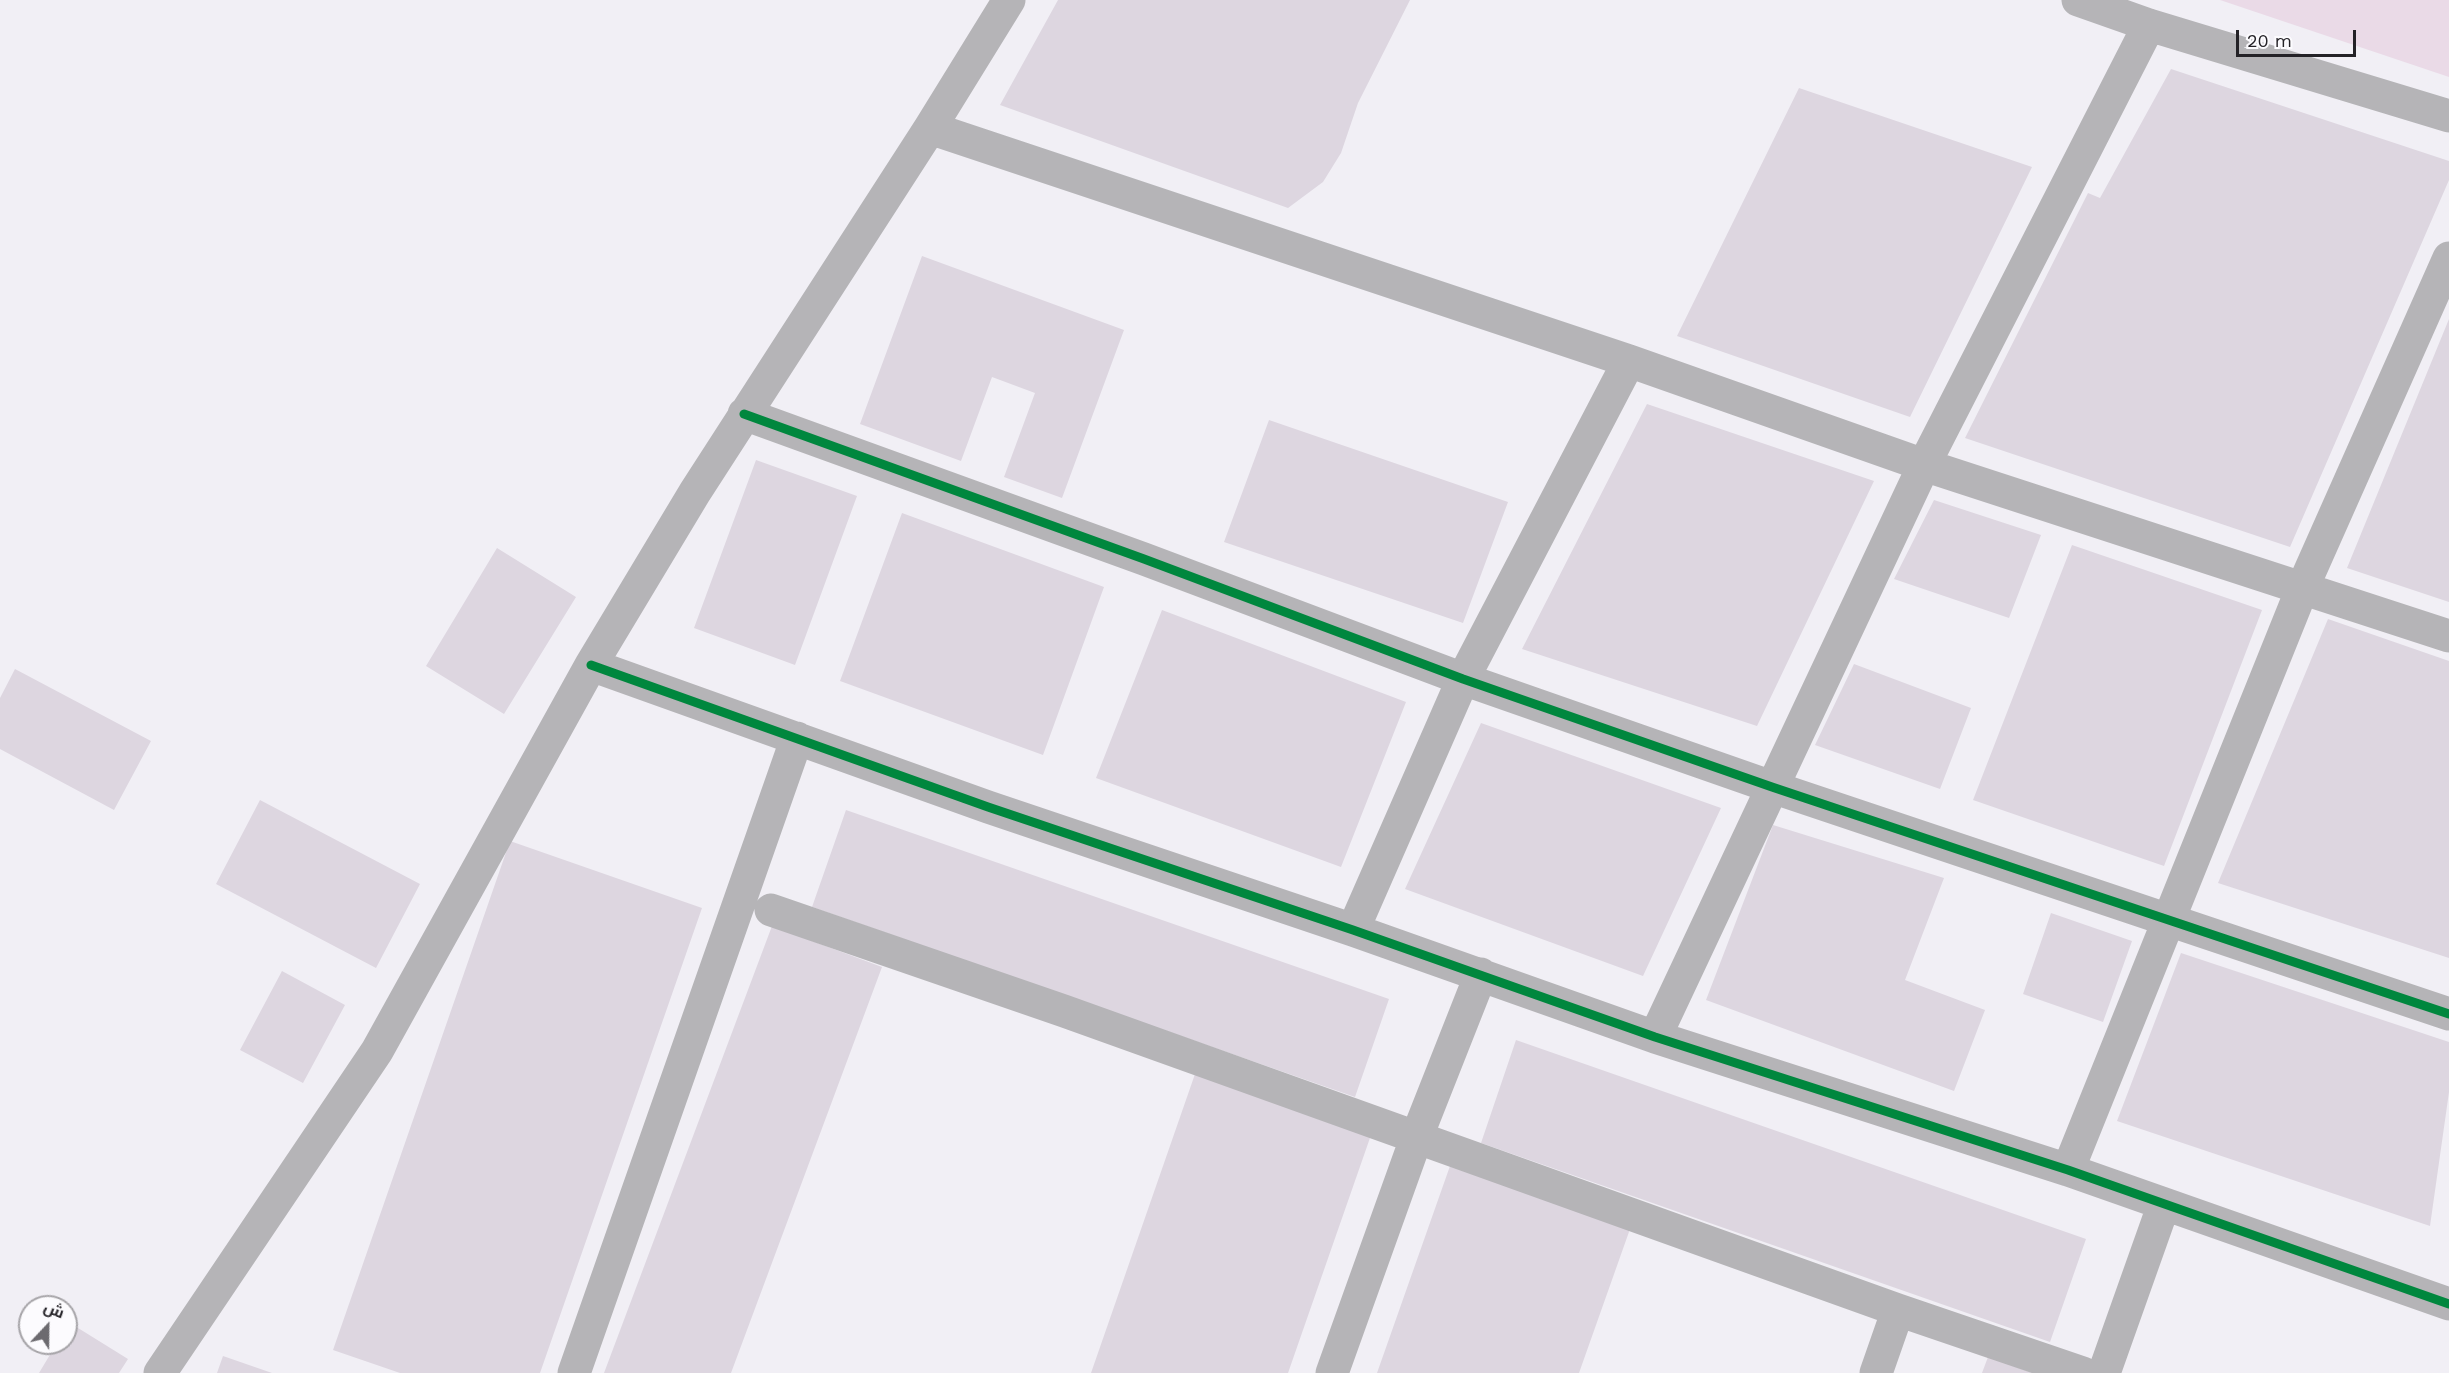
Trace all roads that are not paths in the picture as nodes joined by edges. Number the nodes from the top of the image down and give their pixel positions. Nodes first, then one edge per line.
1 (1009, 0) edge
2 (2078, 0) edge
3 (2149, 25) junction
4 (2449, 116) edge
5 (930, 128) junction
6 (2449, 258) edge
7 (1629, 361) junction
8 (744, 414) junction
9 (1924, 465) junction
10 (2302, 589) junction
11 (2449, 636) edge
12 (591, 665) junction
13 (1463, 679) junction
14 (797, 738) junction
15 (1772, 787) junction
16 (771, 910) dead end
17 (2168, 922) junction
18 (1353, 930) junction
19 (1480, 974) junction
20 (2449, 1014) edge
21 (1655, 1037) junction
22 (1417, 1136) junction
23 (2068, 1170) junction
24 (2164, 1203) junction
25 (2449, 1304) edge
26 (1898, 1310) junction
27 (160, 1373) edge
28 (574, 1373) edge
29 (1332, 1373) edge
30 (1876, 1373) edge
31 (2083, 1373) edge
32 (2104, 1373) edge

1 - 5 street
2 - 3 street
3 - 4 street
3 - 9 street
5 - 7 street
5 - 8 street
6 - 10 street
7 - 9 street
7 - 13 street
8 - 12 street
8 - 13 street
9 - 10 street
9 - 15 street
10 - 11 street
10 - 17 street
12 - 14 street
12 - 27 street
13 - 15 street
13 - 18 street
14 - 18 street
14 - 28 street
15 - 17 street
15 - 21 street
16 - 22 street
17 - 20 street
17 - 23 street
18 - 19 street
19 - 21 street
19 - 22 street
21 - 23 street
22 - 26 street
22 - 29 street
23 - 24 street
24 - 25 street
24 - 32 street
26 - 30 street
26 - 31 street

